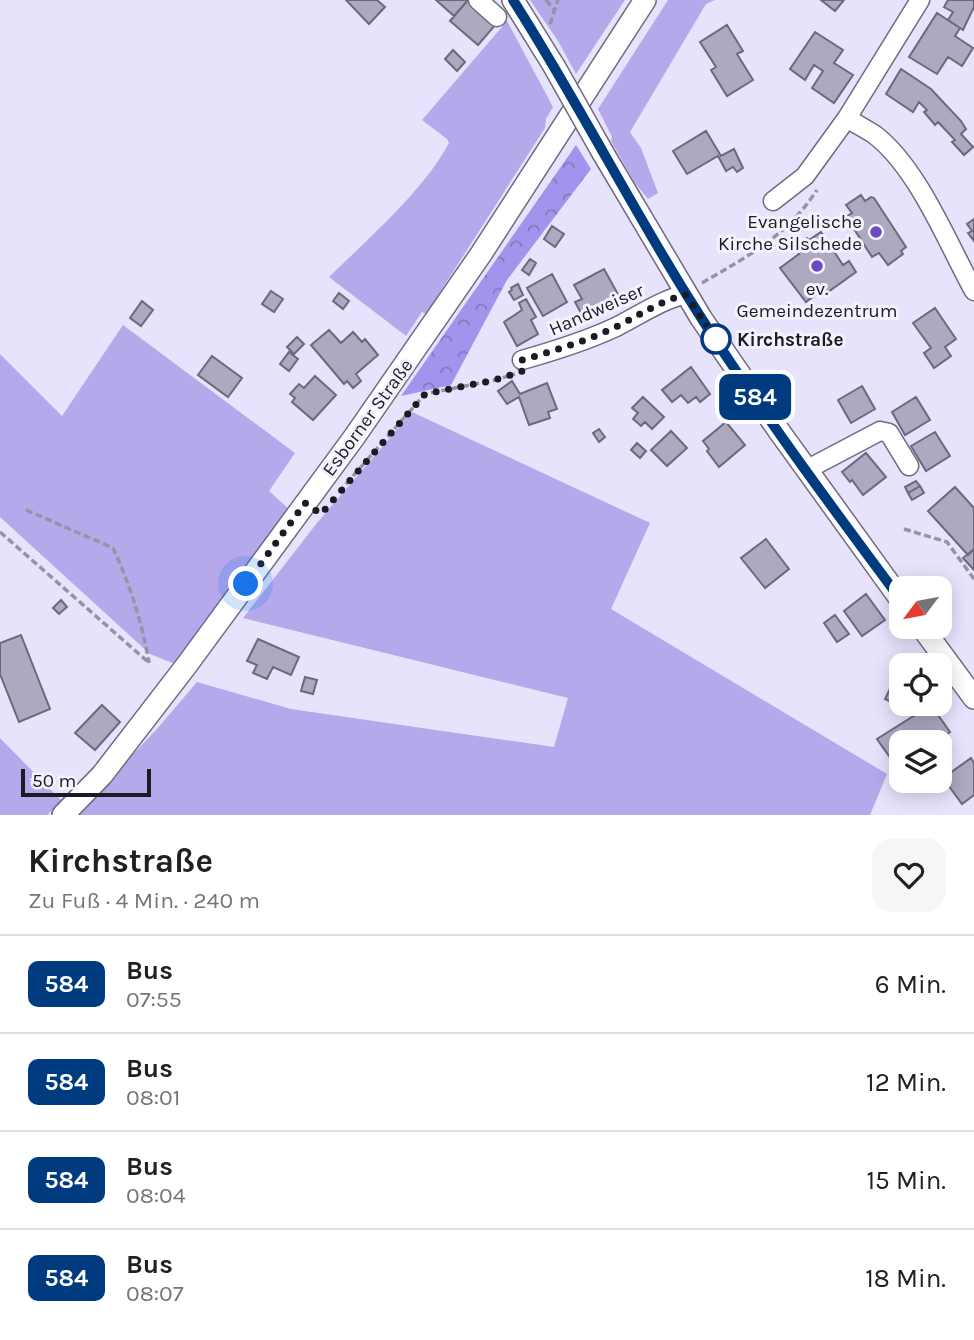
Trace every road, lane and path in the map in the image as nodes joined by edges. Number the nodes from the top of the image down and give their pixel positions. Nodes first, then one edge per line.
1 (478, 0) edge
2 (513, 0) edge
3 (546, 0) edge
4 (558, 0) edge
5 (645, 0) edge
6 (920, 0) edge
7 (555, 11) junction
8 (497, 17) dead end
9 (548, 29) dead end
10 (847, 118) junction
11 (818, 188) dead end
12 (773, 201) dead end
13 (974, 291) edge
14 (686, 295) junction
15 (522, 360) joint
16 (909, 466) dead end
17 (806, 470) junction
18 (338, 494) dead end
19 (26, 510) dead end
20 (904, 529) dead end
21 (0, 532) edge
22 (974, 579) edge
23 (889, 584) edge
24 (931, 639) edge
25 (974, 698) edge
26 (63, 815) edge

1 - 8 street
2 - 14 main road, bridge
3 - 7 path
4 - 7 path
5 - 26 main road, Esborner Straße
6 - 10 street
7 - 9 path
10 - 12 street
10 - 13 street
11 - 14 path
14 - 15 street, Handweiser
14 - 17 main road
15 - 18 path
16 - 17 street
17 - 23 main road
19 - 21 path
20 - 22 path
24 - 25 main road

